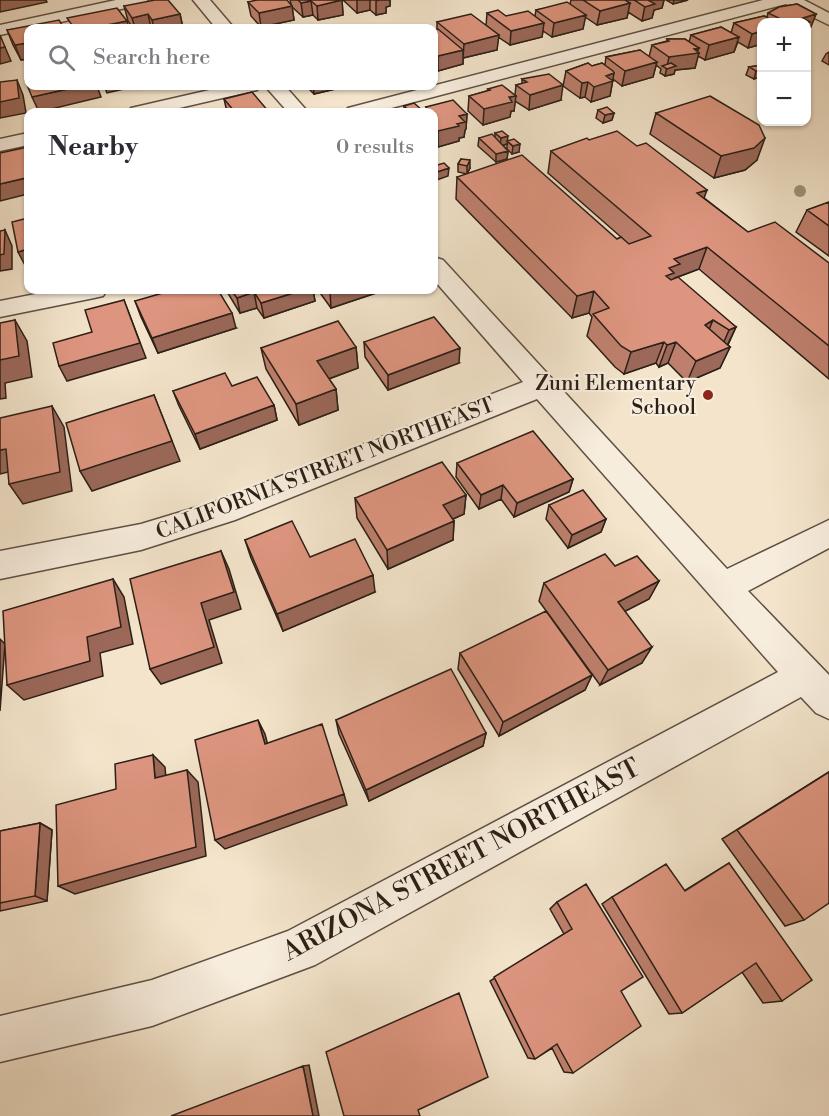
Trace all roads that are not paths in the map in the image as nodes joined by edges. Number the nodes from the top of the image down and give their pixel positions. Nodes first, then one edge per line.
1 (141, 0) edge
2 (783, 0) edge
3 (791, 0) edge
4 (209, 3) edge
5 (829, 20) edge
6 (28, 24) edge
7 (222, 24) edge
8 (24, 25) edge
9 (0, 30) edge
10 (233, 90) edge
11 (279, 90) edge
12 (155, 108) edge
13 (294, 108) edge
14 (370, 108) edge
15 (24, 140) edge
16 (0, 145) edge
17 (438, 269) edge
18 (74, 294) edge
19 (0, 309) edge
20 (542, 386) junction
21 (829, 533) edge
22 (0, 565) edge
23 (723, 588) junction
24 (817, 688) edge
25 (0, 1039) edge

1 - 6 street
2 - 14 street
3 - 5 street
4 - 7 street
8 - 9 street
10 - 12 street
11 - 13 street
15 - 16 street
17 - 20 street
18 - 19 street
20 - 22 street, CALIFORNIA STREET NORTHEAST
20 - 23 street
21 - 23 street
23 - 24 street
24 - 25 street, ARIZONA STREET NORTHEAST

